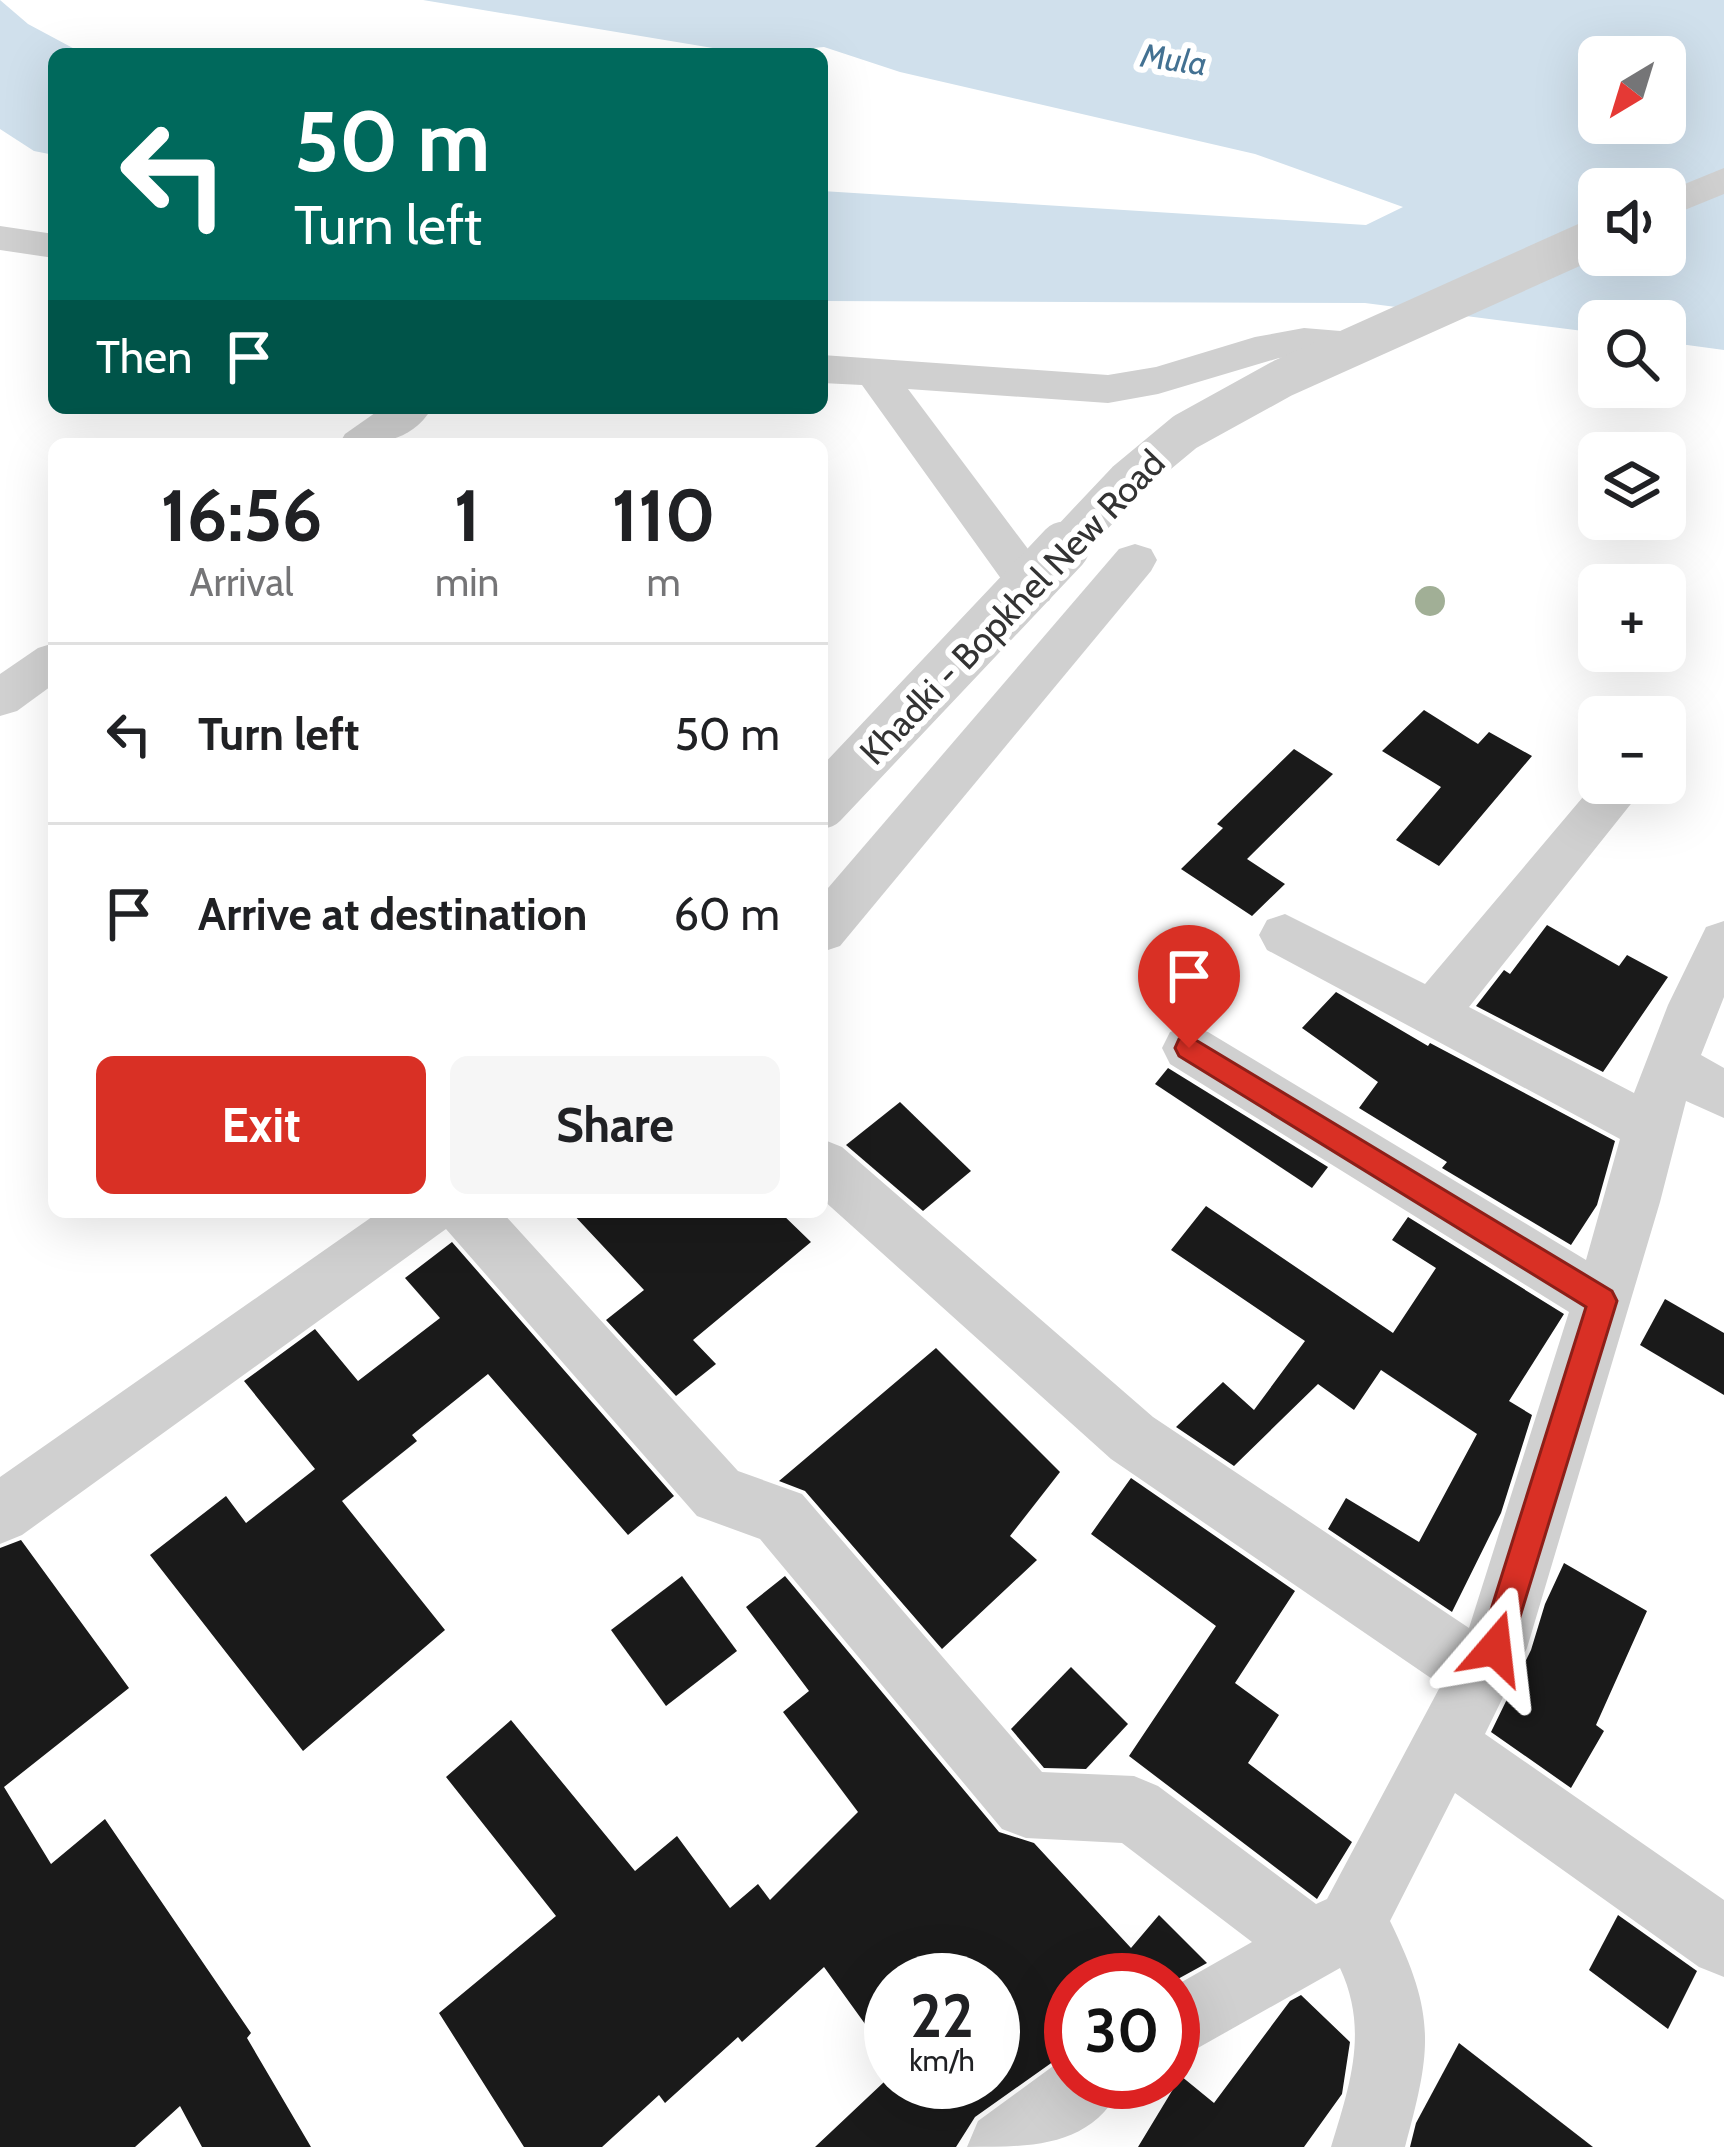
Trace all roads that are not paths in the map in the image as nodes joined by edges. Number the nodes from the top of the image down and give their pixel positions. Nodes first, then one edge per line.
1 (1724, 179) edge
2 (1686, 196) edge
3 (0, 238) edge
4 (48, 245) edge
5 (1578, 245) edge
6 (1362, 343) dead end
7 (828, 370) edge
8 (875, 374) junction
9 (402, 414) edge
10 (368, 438) edge
11 (1135, 560) dead end
12 (1033, 590) dead end
13 (48, 664) edge
14 (6, 694) edge
15 (48, 715) edge
16 (828, 797) edge
17 (1605, 804) edge
18 (828, 924) edge
19 (1285, 935) dead end
20 (1724, 942) edge
21 (1432, 1014) junction
22 (1189, 1048) dead end
23 (1671, 1065) junction
24 (1724, 1095) edge
25 (1648, 1127) junction
26 (828, 1169) edge
27 (417, 1218) edge
28 (471, 1218) edge
29 (1602, 1301) junction
30 (0, 1514) edge
31 (1482, 1675) junction
32 (1445, 1746) junction
33 (1333, 1933) junction
34 (1724, 1942) edge
35 (1200, 2011) edge
36 (1058, 2109) edge
37 (1021, 2142) edge
38 (1368, 2147) edge

1 - 2 street
3 - 4 street
5 - 16 street, Khadki - Bopkhel New Road, bridge
6 - 8 street
7 - 8 street
8 - 12 street
9 - 10 street
11 - 18 street
13 - 14 street
14 - 15 street
17 - 21 street
19 - 21 street
20 - 23 street
21 - 25 street
22 - 29 street
23 - 24 street
23 - 25 street
25 - 29 street
26 - 31 street
27 - 30 street
28 - 33 street
29 - 31 street
31 - 32 street
32 - 33 street
32 - 34 street
33 - 35 street
33 - 38 street
36 - 37 street

